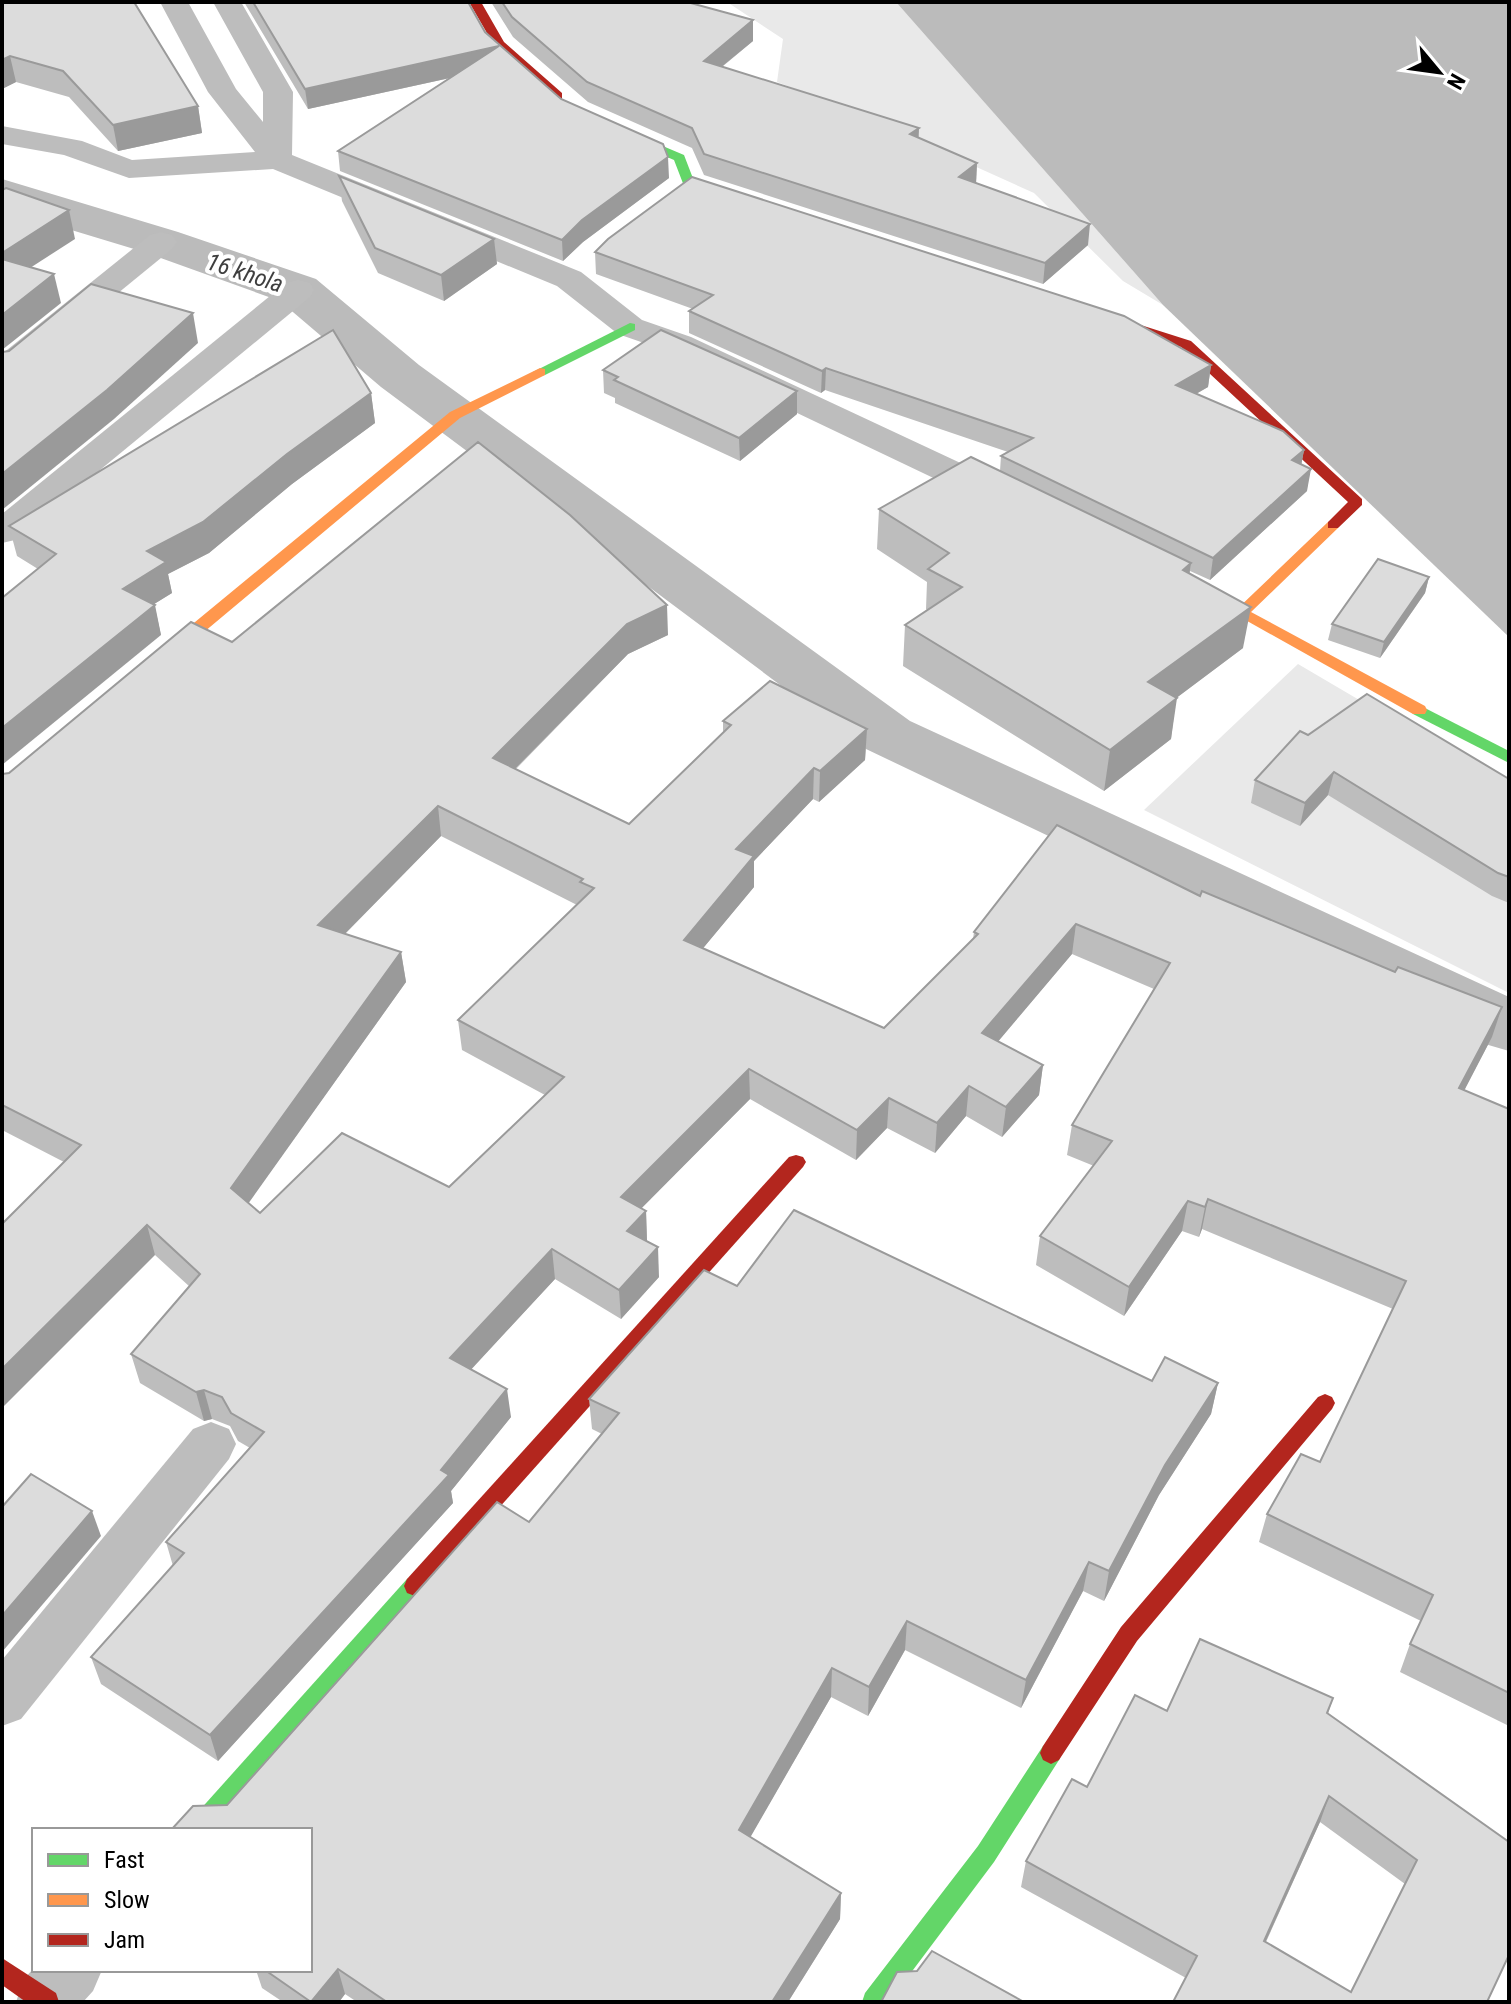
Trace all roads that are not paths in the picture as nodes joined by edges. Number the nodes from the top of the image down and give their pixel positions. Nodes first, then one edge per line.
1 (174, 2) edge
2 (227, 2) edge
3 (475, 2) edge
4 (2, 135) edge
5 (277, 160) junction
6 (764, 208) edge
7 (161, 242) dead end
8 (298, 290) dead end
9 (1080, 310) edge
10 (630, 327) junction
11 (2, 371) edge
12 (1030, 510) edge
13 (2, 532) edge
14 (137, 679) edge
15 (1509, 758) edge
16 (796, 1162) dead end
17 (1325, 1403) dead end
18 (211, 1444) dead end
19 (2, 1701) edge
20 (199, 1828) edge
21 (874, 2002) edge

1 - 5 street
2 - 5 street
3 - 6 street
4 - 5 street
5 - 10 street
7 - 11 street
8 - 13 street
9 - 15 street
10 - 12 street
10 - 14 street
16 - 20 street
17 - 21 street
18 - 19 street

